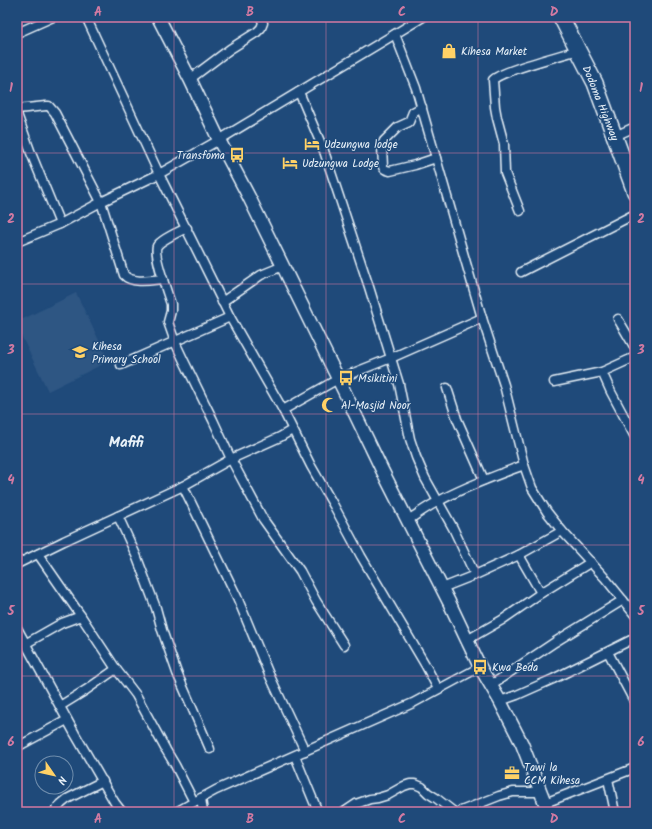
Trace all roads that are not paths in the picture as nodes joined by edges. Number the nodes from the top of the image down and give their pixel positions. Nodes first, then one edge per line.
1 (53, 17) edge
2 (86, 17) edge
3 (158, 17) edge
4 (261, 17) edge
5 (422, 17) edge
6 (561, 17) edge
7 (17, 32) edge
8 (395, 34) junction
9 (578, 50) junction
10 (190, 79) junction
11 (299, 92) junction
12 (422, 107) junction
13 (17, 109) edge
14 (17, 114) edge
15 (635, 127) edge
16 (615, 136) junction
17 (219, 140) junction
18 (436, 158) junction
19 (159, 174) junction
20 (635, 192) edge
21 (101, 202) junction
22 (520, 211) dead end
23 (635, 214) edge
24 (60, 224) junction
25 (186, 228) junction
26 (17, 242) edge
27 (283, 266) junction
28 (522, 272) dead end
29 (163, 279) junction
30 (222, 302) junction
31 (230, 317) junction
32 (482, 318) junction
33 (618, 319) dead end
34 (175, 342) junction
35 (635, 348) edge
36 (635, 357) edge
37 (390, 358) junction
38 (121, 365) dead end
39 (602, 372) junction
40 (338, 379) junction
41 (554, 382) dead end
42 (447, 388) dead end
43 (283, 410) junction
44 (292, 430) junction
45 (635, 437) edge
46 (231, 459) junction
47 (524, 465) junction
48 (484, 480) junction
49 (183, 486) junction
50 (438, 501) junction
51 (118, 516) junction
52 (408, 520) junction
53 (562, 531) junction
54 (38, 554) junction
55 (519, 555) junction
56 (591, 562) junction
57 (17, 564) edge
58 (475, 575) junction
59 (442, 588) junction
60 (541, 593) junction
61 (623, 600) junction
62 (635, 615) edge
63 (81, 616) junction
64 (17, 628) edge
65 (635, 638) edge
66 (467, 640) junction
67 (25, 644) junction
68 (344, 645) dead end
69 (608, 652) junction
70 (480, 667) junction
71 (116, 669) junction
72 (491, 685) junction
73 (438, 689) junction
74 (500, 701) junction
75 (635, 703) edge
76 (60, 706) junction
77 (67, 720) junction
78 (17, 747) edge
79 (210, 749) dead end
80 (305, 751) junction
81 (295, 756) junction
82 (635, 768) edge
83 (608, 779) junction
84 (103, 781) junction
85 (197, 800) junction
86 (544, 802) edge
87 (54, 812) edge
88 (122, 812) edge
89 (176, 812) edge
90 (203, 812) edge
91 (318, 812) edge
92 (344, 812) edge
93 (454, 812) edge
94 (458, 812) edge
95 (615, 812) edge

1 - 7 street
2 - 19 street
3 - 10 street
4 - 10 street
5 - 8 street
6 - 9 highway, Dodoma Highway
8 - 11 street
8 - 12 street
9 - 16 highway, Dodoma Highway
9 - 22 street
10 - 17 street
11 - 17 street
11 - 37 street
12 - 18 street
12 - 18 street
13 - 21 street
14 - 24 street
15 - 16 street
16 - 20 highway, Dodoma Highway
17 - 19 street
17 - 27 street
18 - 32 street
19 - 21 street
19 - 25 street
21 - 24 street
21 - 29 street
23 - 28 street
24 - 26 street
25 - 29 street
25 - 30 street
27 - 30 street
27 - 40 street
29 - 34 street
30 - 31 street
31 - 34 street
31 - 43 street
32 - 37 street
32 - 47 street
33 - 35 street
34 - 38 street
34 - 46 street
36 - 39 street
37 - 40 street
37 - 50 street
39 - 41 street
39 - 45 street
40 - 43 street
40 - 52 street
42 - 48 street
43 - 44 street
44 - 46 street
44 - 73 street
46 - 49 street
46 - 68 street
47 - 48 street
47 - 53 street
48 - 50 street
49 - 51 street
49 - 80 street
50 - 52 street
50 - 58 street
51 - 54 street
51 - 79 street
52 - 59 street
53 - 55 street
53 - 56 street
54 - 57 street
54 - 63 street
55 - 58 street
55 - 60 street
56 - 60 street
56 - 61 street
58 - 59 street
59 - 66 street
60 - 66 street
61 - 62 street
61 - 72 street
63 - 67 street
63 - 71 street
64 - 67 street
65 - 69 street
66 - 70 street
67 - 76 street
69 - 74 street
69 - 75 street
70 - 72 street
70 - 73 street
71 - 76 street
71 - 85 street
72 - 74 street
73 - 80 street
74 - 86 street
76 - 77 street
77 - 78 street
77 - 84 street
80 - 81 street
81 - 85 street
81 - 91 street
82 - 83 street
83 - 86 street
83 - 95 street
84 - 87 street
84 - 88 street
85 - 89 street
85 - 90 street
86 - 94 street
92 - 93 street

